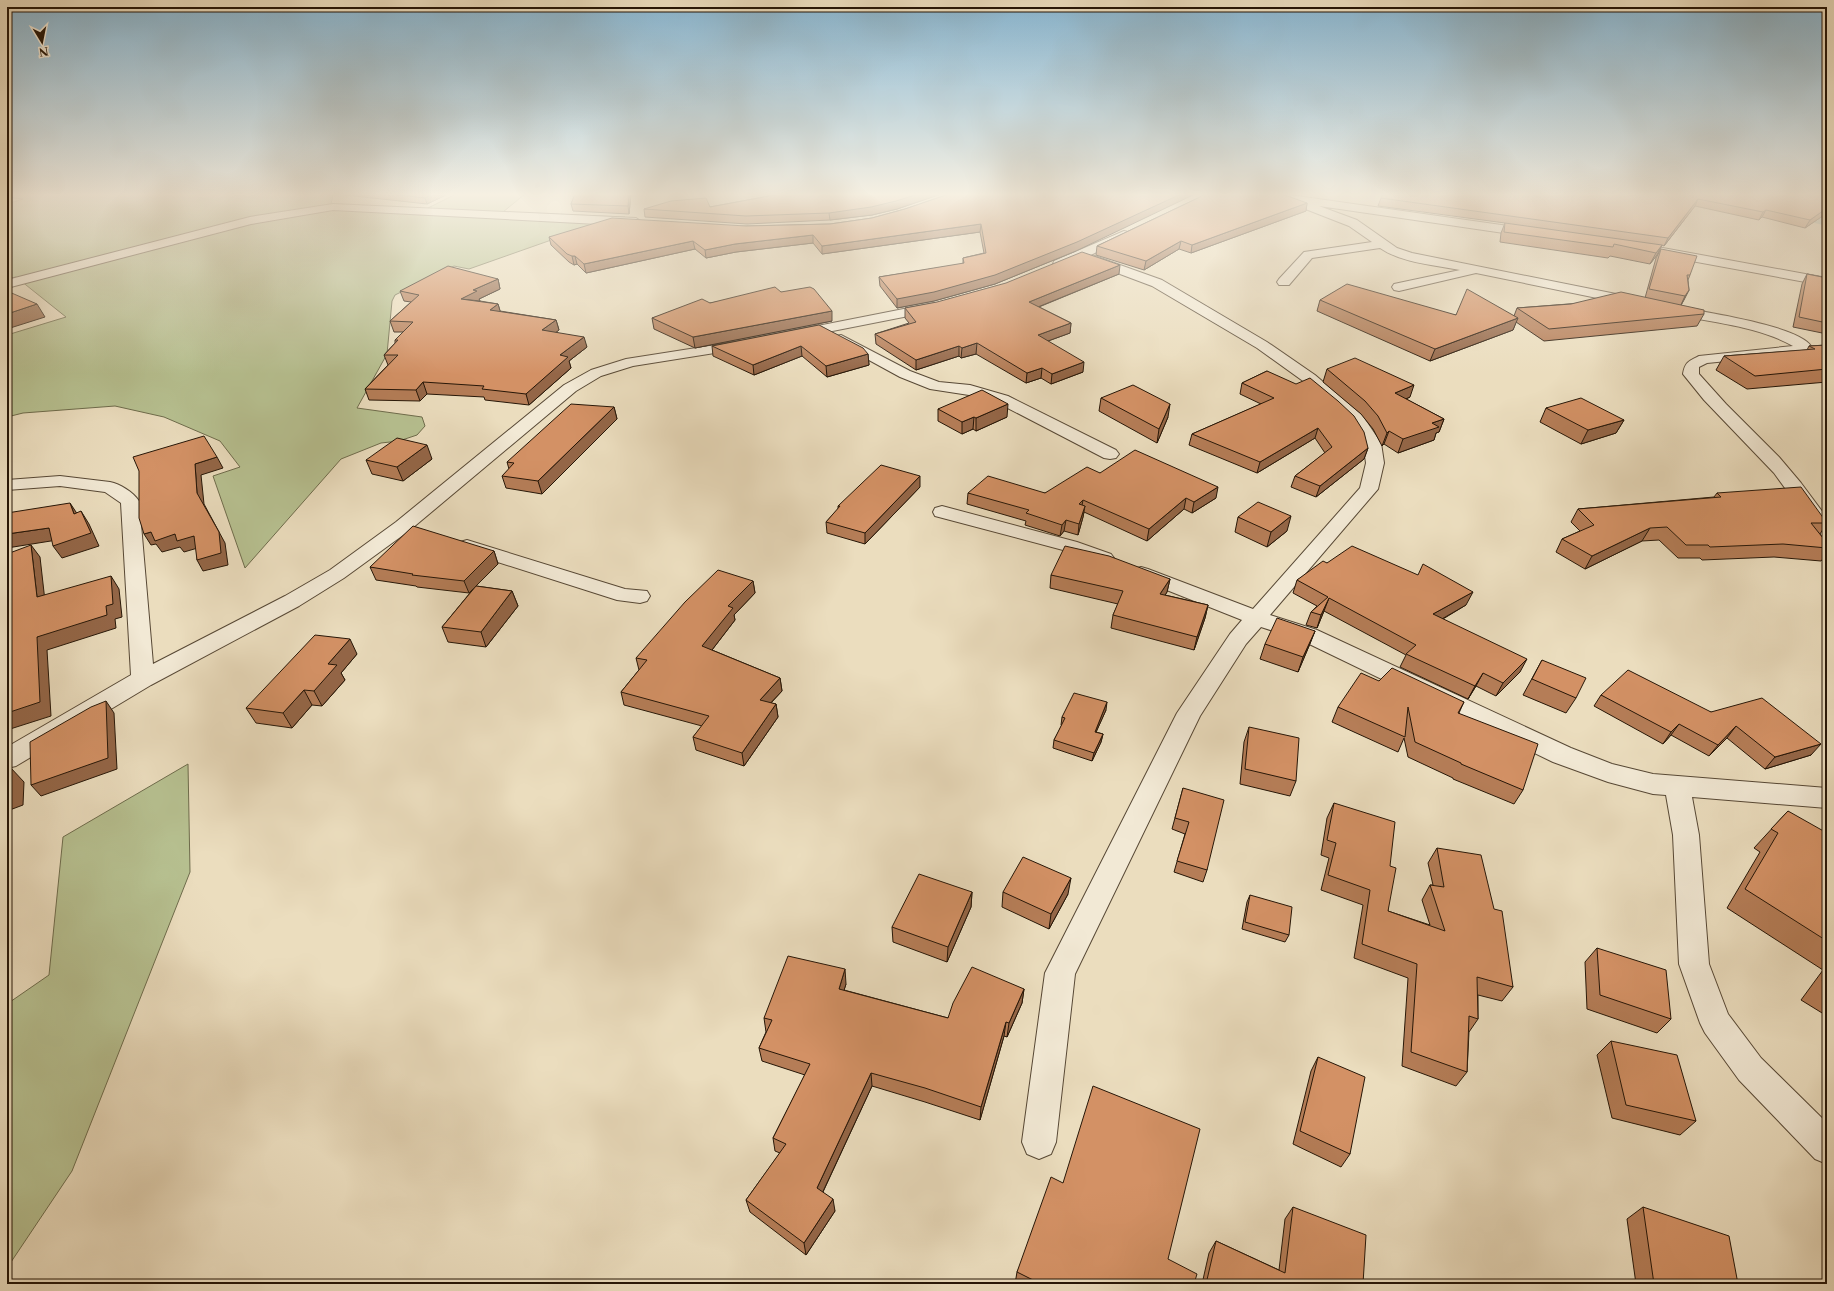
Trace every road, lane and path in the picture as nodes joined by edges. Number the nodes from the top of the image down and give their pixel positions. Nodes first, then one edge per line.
1 (122, 254) edge
2 (1313, 254) edge
3 (1403, 254) edge
4 (1680, 254) edge
5 (1081, 255) joint
6 (1044, 270) edge
7 (1479, 270) junction
8 (1284, 282) dead end
9 (1827, 282) edge
10 (7, 284) edge
11 (1399, 287) dead end
12 (950, 302) edge
13 (1648, 305) edge
14 (1664, 308) edge
15 (823, 329) junction
16 (778, 338) edge
17 (756, 342) edge
18 (1804, 346) junction
19 (1819, 346) edge
20 (1110, 454) dead end
21 (7, 485) edge
22 (1799, 492) junction
23 (1827, 502) edge
24 (942, 512) dead end
25 (403, 526) junction
26 (1827, 532) edge
27 (426, 533) edge
28 (449, 540) edge
29 (640, 596) dead end
30 (1256, 618) junction
31 (143, 679) junction
32 (7, 759) edge
33 (1677, 786) junction
34 (1827, 798) edge
35 (1039, 1142) dead end
36 (1827, 1147) edge

1 - 10 street
2 - 8 street
3 - 7 street
4 - 9 street
5 - 6 street
5 - 30 street
7 - 11 street
7 - 13 street
12 - 15 street
14 - 18 street
15 - 16 street
15 - 20 street
17 - 25 street
18 - 19 street
18 - 22 street
21 - 31 street
22 - 23 street
22 - 26 street
24 - 30 street
25 - 27 street
25 - 31 street
28 - 29 street
30 - 33 street
30 - 35 street
31 - 32 street
33 - 34 street
33 - 36 street

